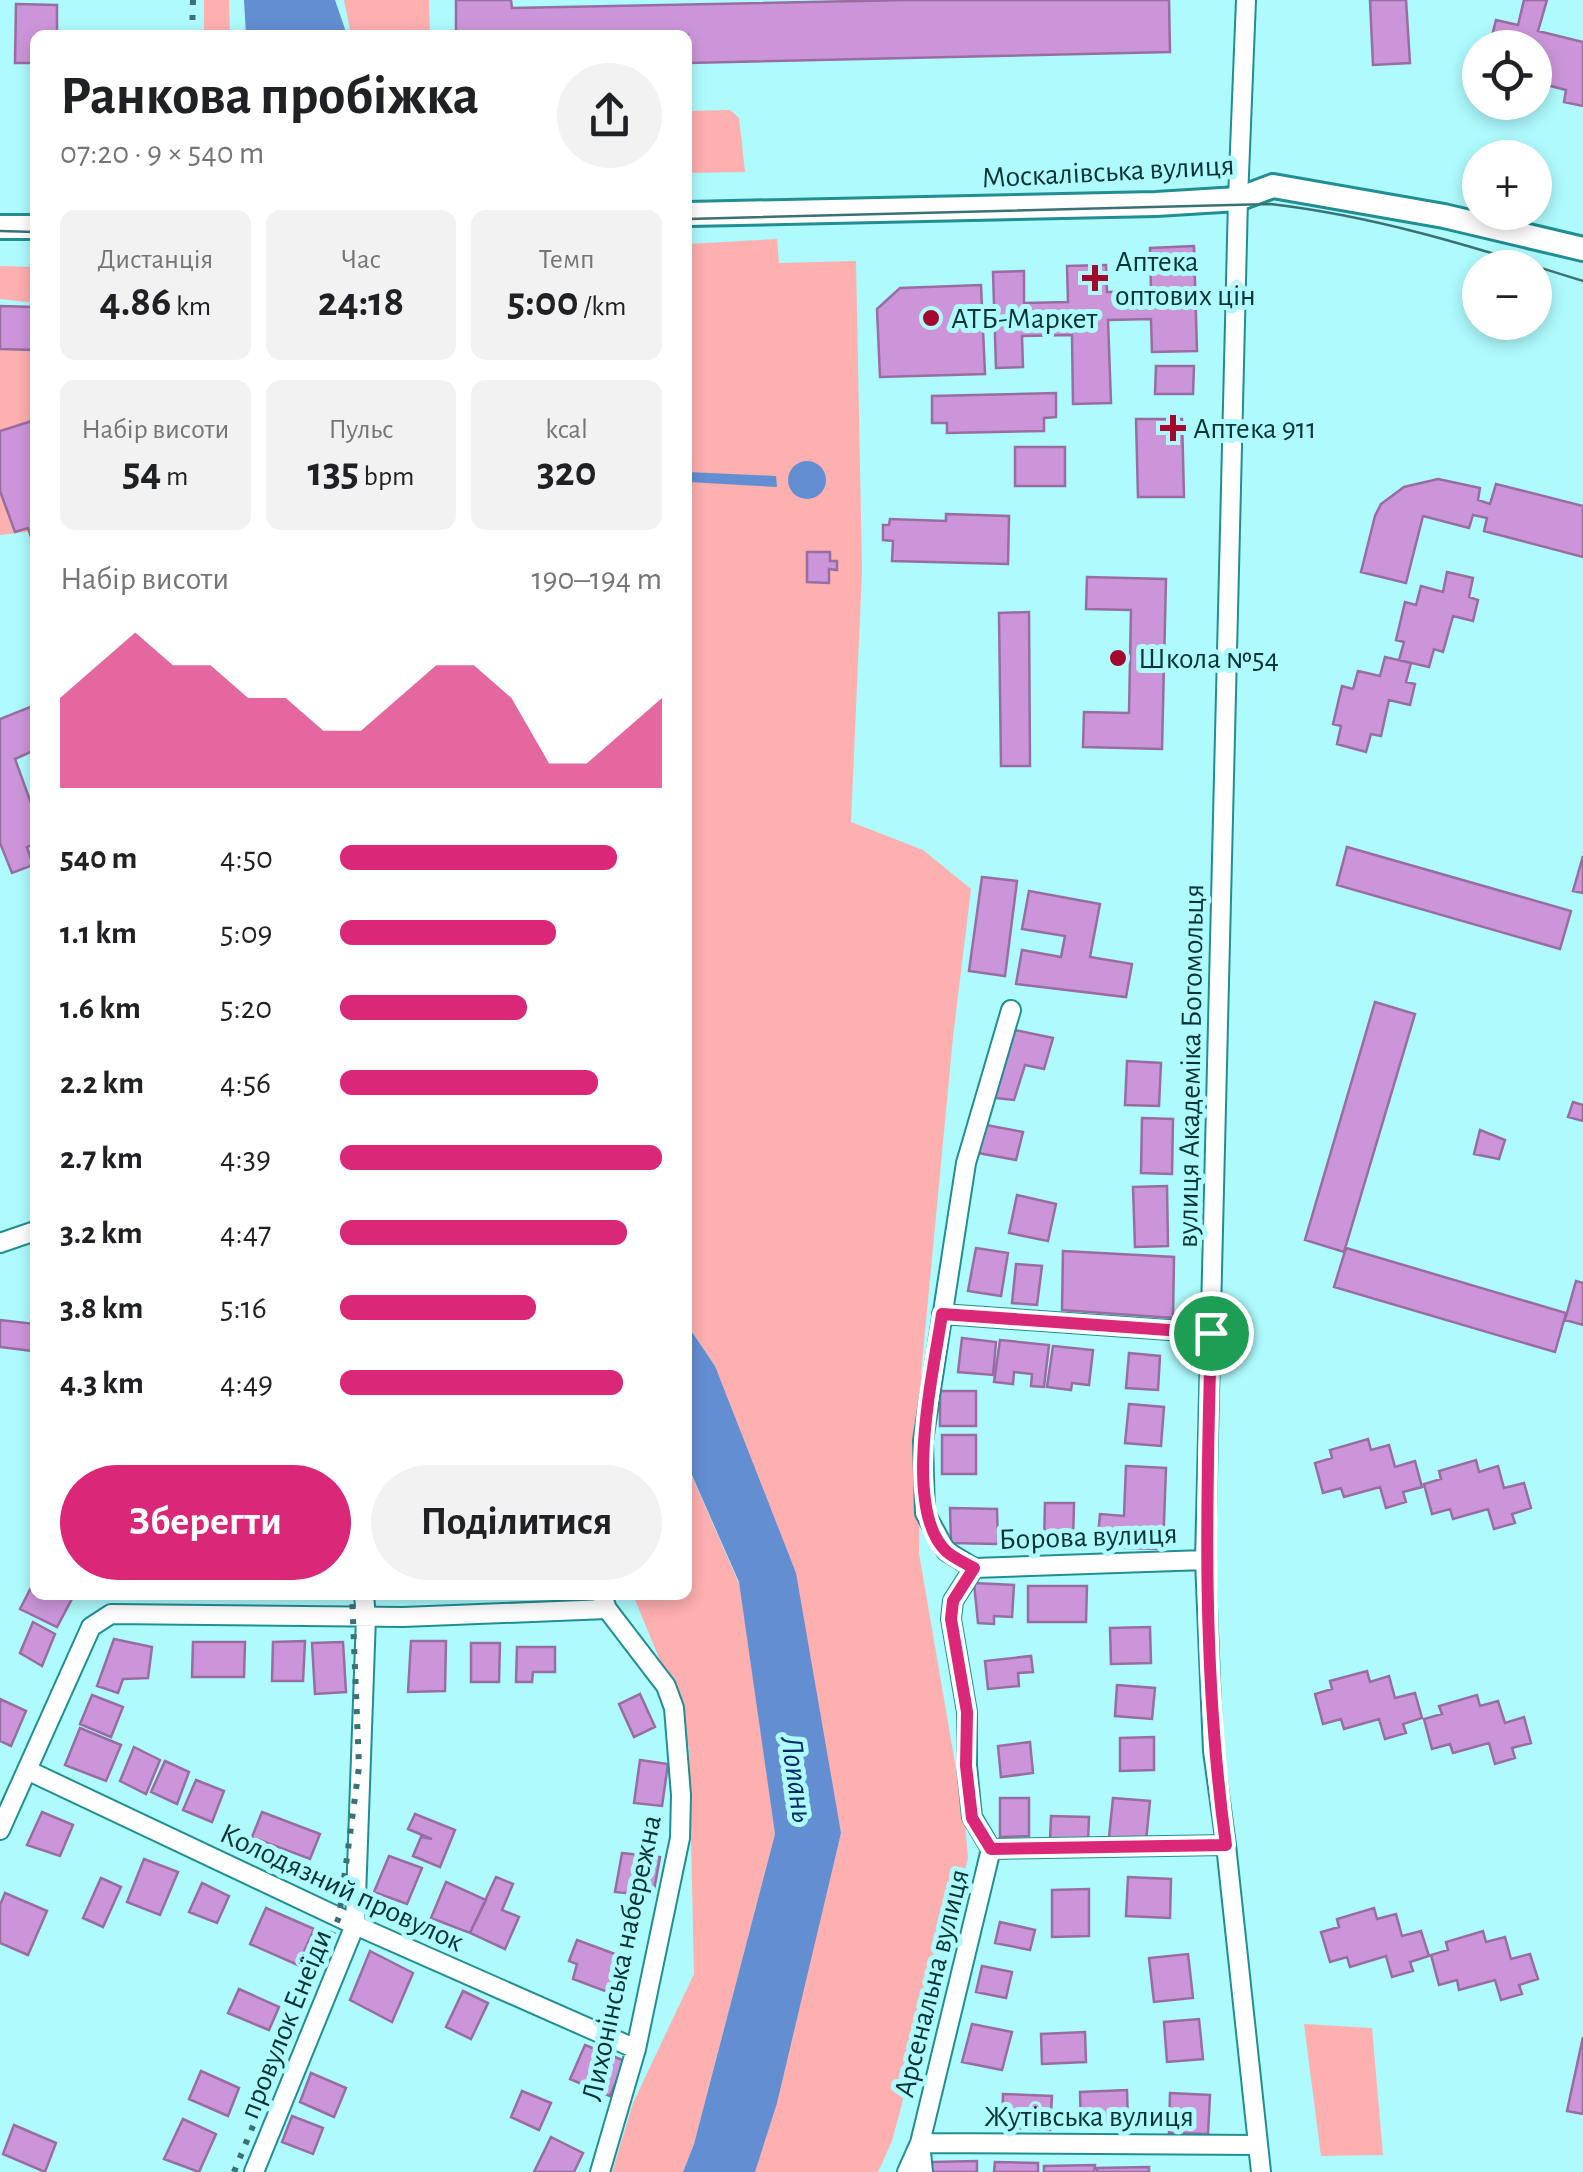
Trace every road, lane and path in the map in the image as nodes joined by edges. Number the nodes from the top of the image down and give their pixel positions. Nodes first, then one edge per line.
1 (1246, 0) edge
2 (1238, 199) junction
3 (692, 214) edge
4 (0, 226) edge
5 (30, 227) edge
6 (1583, 249) edge
7 (1011, 1010) dead end
8 (30, 1233) edge
9 (0, 1243) edge
10 (942, 1314) junction
11 (1211, 1333) junction
12 (1205, 1560) junction
13 (974, 1568) junction
14 (364, 1600) edge
15 (605, 1602) edge
16 (366, 1617) junction
17 (27, 1770) junction
18 (0, 1830) edge
19 (1226, 1845) junction
20 (991, 1849) junction
21 (355, 1926) junction
22 (636, 2049) junction
23 (920, 2143) junction
24 (1258, 2145) junction
25 (254, 2172) edge
26 (600, 2172) edge
27 (907, 2172) edge
28 (923, 2172) edge
29 (1261, 2172) edge

1 - 2 street, вулиця Академіка Богомольця
2 - 3 street, Москалівська вулиця
2 - 6 street, Москалівська вулиця
2 - 11 street, вулиця Академіка Богомольця
4 - 5 street
7 - 10 street
8 - 9 street
10 - 11 street
10 - 13 street
11 - 12 street, вулиця Академіка Богомольця
12 - 13 street, Борова вулиця
12 - 19 street, вулиця Академіка Богомольця
13 - 20 street, Арсенальна вулиця
14 - 16 street, провулок Енеїди
15 - 16 street
15 - 22 street, Лихонінська набережна
16 - 17 street
16 - 21 street, провулок Енеїди
17 - 18 street
17 - 21 street, Колодязний провулок
19 - 20 street
19 - 24 street, вулиця Академіка Богомольця
20 - 23 street, Арсенальна вулиця
21 - 22 street, Колодязний провулок
21 - 25 street, провулок Енеїди
22 - 26 street, Лихонінська набережна
23 - 24 street, Жутівська вулиця
23 - 27 street
23 - 28 street, Арсенальна вулиця
24 - 29 street, вулиця Академіка Богомольця

